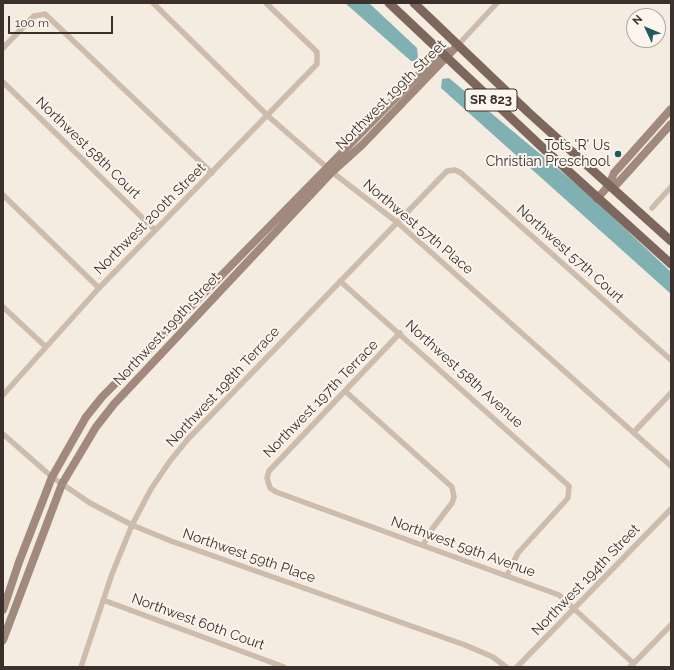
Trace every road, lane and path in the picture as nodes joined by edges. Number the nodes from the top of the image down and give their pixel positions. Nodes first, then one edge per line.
1 (153, 3) edge
2 (266, 3) edge
3 (389, 3) edge
4 (414, 3) edge
5 (497, 3) edge
6 (458, 45) junction
7 (3, 48) edge
8 (444, 55) junction
9 (3, 82) edge
10 (671, 109) edge
11 (268, 116) junction
12 (661, 122) junction
13 (670, 128) edge
14 (329, 169) junction
15 (451, 170) joint
16 (212, 173) junction
17 (609, 185) junction
18 (671, 187) edge
19 (3, 195) edge
20 (597, 198) junction
21 (652, 208) dead end
22 (398, 223) junction
23 (156, 230) junction
24 (671, 241) edge
25 (671, 264) edge
26 (340, 281) junction
27 (99, 288) junction
28 (3, 307) edge
29 (400, 333) junction
30 (46, 347) junction
31 (671, 360) edge
32 (345, 391) junction
33 (671, 392) edge
34 (3, 395) edge
35 (634, 432) junction
36 (3, 434) edge
37 (671, 466) edge
38 (52, 477) junction
39 (62, 484) junction
40 (268, 484) joint
41 (671, 509) edge
42 (132, 525) junction
43 (423, 545) junction
44 (507, 575) junction
45 (103, 600) junction
46 (573, 609) junction
47 (3, 610) edge
48 (671, 625) edge
49 (3, 640) edge
50 (631, 665) edge
51 (81, 667) edge
52 (284, 667) edge
53 (506, 667) edge
54 (517, 667) edge

1 - 11 street, Northwest 57th Place
2 - 11 street, Northwest 200th Street
3 - 8 main road, SR 823
4 - 6 main road, SR 823
5 - 6 street
6 - 8 street, Northwest 199th Street
6 - 17 main road, SR 823
7 - 16 street
8 - 14 street, Northwest 199th Street
8 - 20 main road, SR 823
9 - 23 street, Northwest 58th Court
10 - 12 street
11 - 14 street, Northwest 57th Place
11 - 16 street, Northwest 200th Street
12 - 13 street
12 - 17 street
13 - 17 street
14 - 22 street, Northwest 57th Place
14 - 38 street, Northwest 199th Street
14 - 39 street, Northwest 199th Street
15 - 22 street, Northwest 198th Terrace
15 - 31 street, Northwest 57th Court
16 - 23 street, Northwest 200th Street
17 - 20 street
17 - 24 main road, SR 823
18 - 21 street
19 - 27 street
20 - 25 main road, SR 823
22 - 26 street, Northwest 198th Terrace
22 - 35 street, Northwest 57th Place
23 - 27 street, Northwest 200th Street
26 - 29 street, Northwest 58th Avenue
26 - 42 street, Northwest 198th Terrace
27 - 30 street, Northwest 200th Street
28 - 30 street
29 - 32 street, Northwest 197th Terrace
29 - 44 street, Northwest 58th Avenue
30 - 34 street, Northwest 200th Street
32 - 40 street, Northwest 197th Terrace
32 - 43 street
33 - 35 street
35 - 37 street, Northwest 57th Place
36 - 38 street, Northwest 59th Place
38 - 39 street, Northwest 59th Place
38 - 47 street, Northwest 199th Street
39 - 42 street, Northwest 59th Place
39 - 49 street, Northwest 199th Street
40 - 43 street, Northwest 59th Avenue
41 - 46 street, Northwest 194th Street
42 - 45 street, Northwest 198th Terrace
42 - 53 street, Northwest 59th Place
43 - 44 street, Northwest 59th Avenue
44 - 46 street, Northwest 59th Avenue
45 - 51 street, Northwest 198th Terrace
45 - 52 street, Northwest 60th Court
46 - 50 street, Northwest 59th Avenue
46 - 54 street, Northwest 194th Street
48 - 50 street

